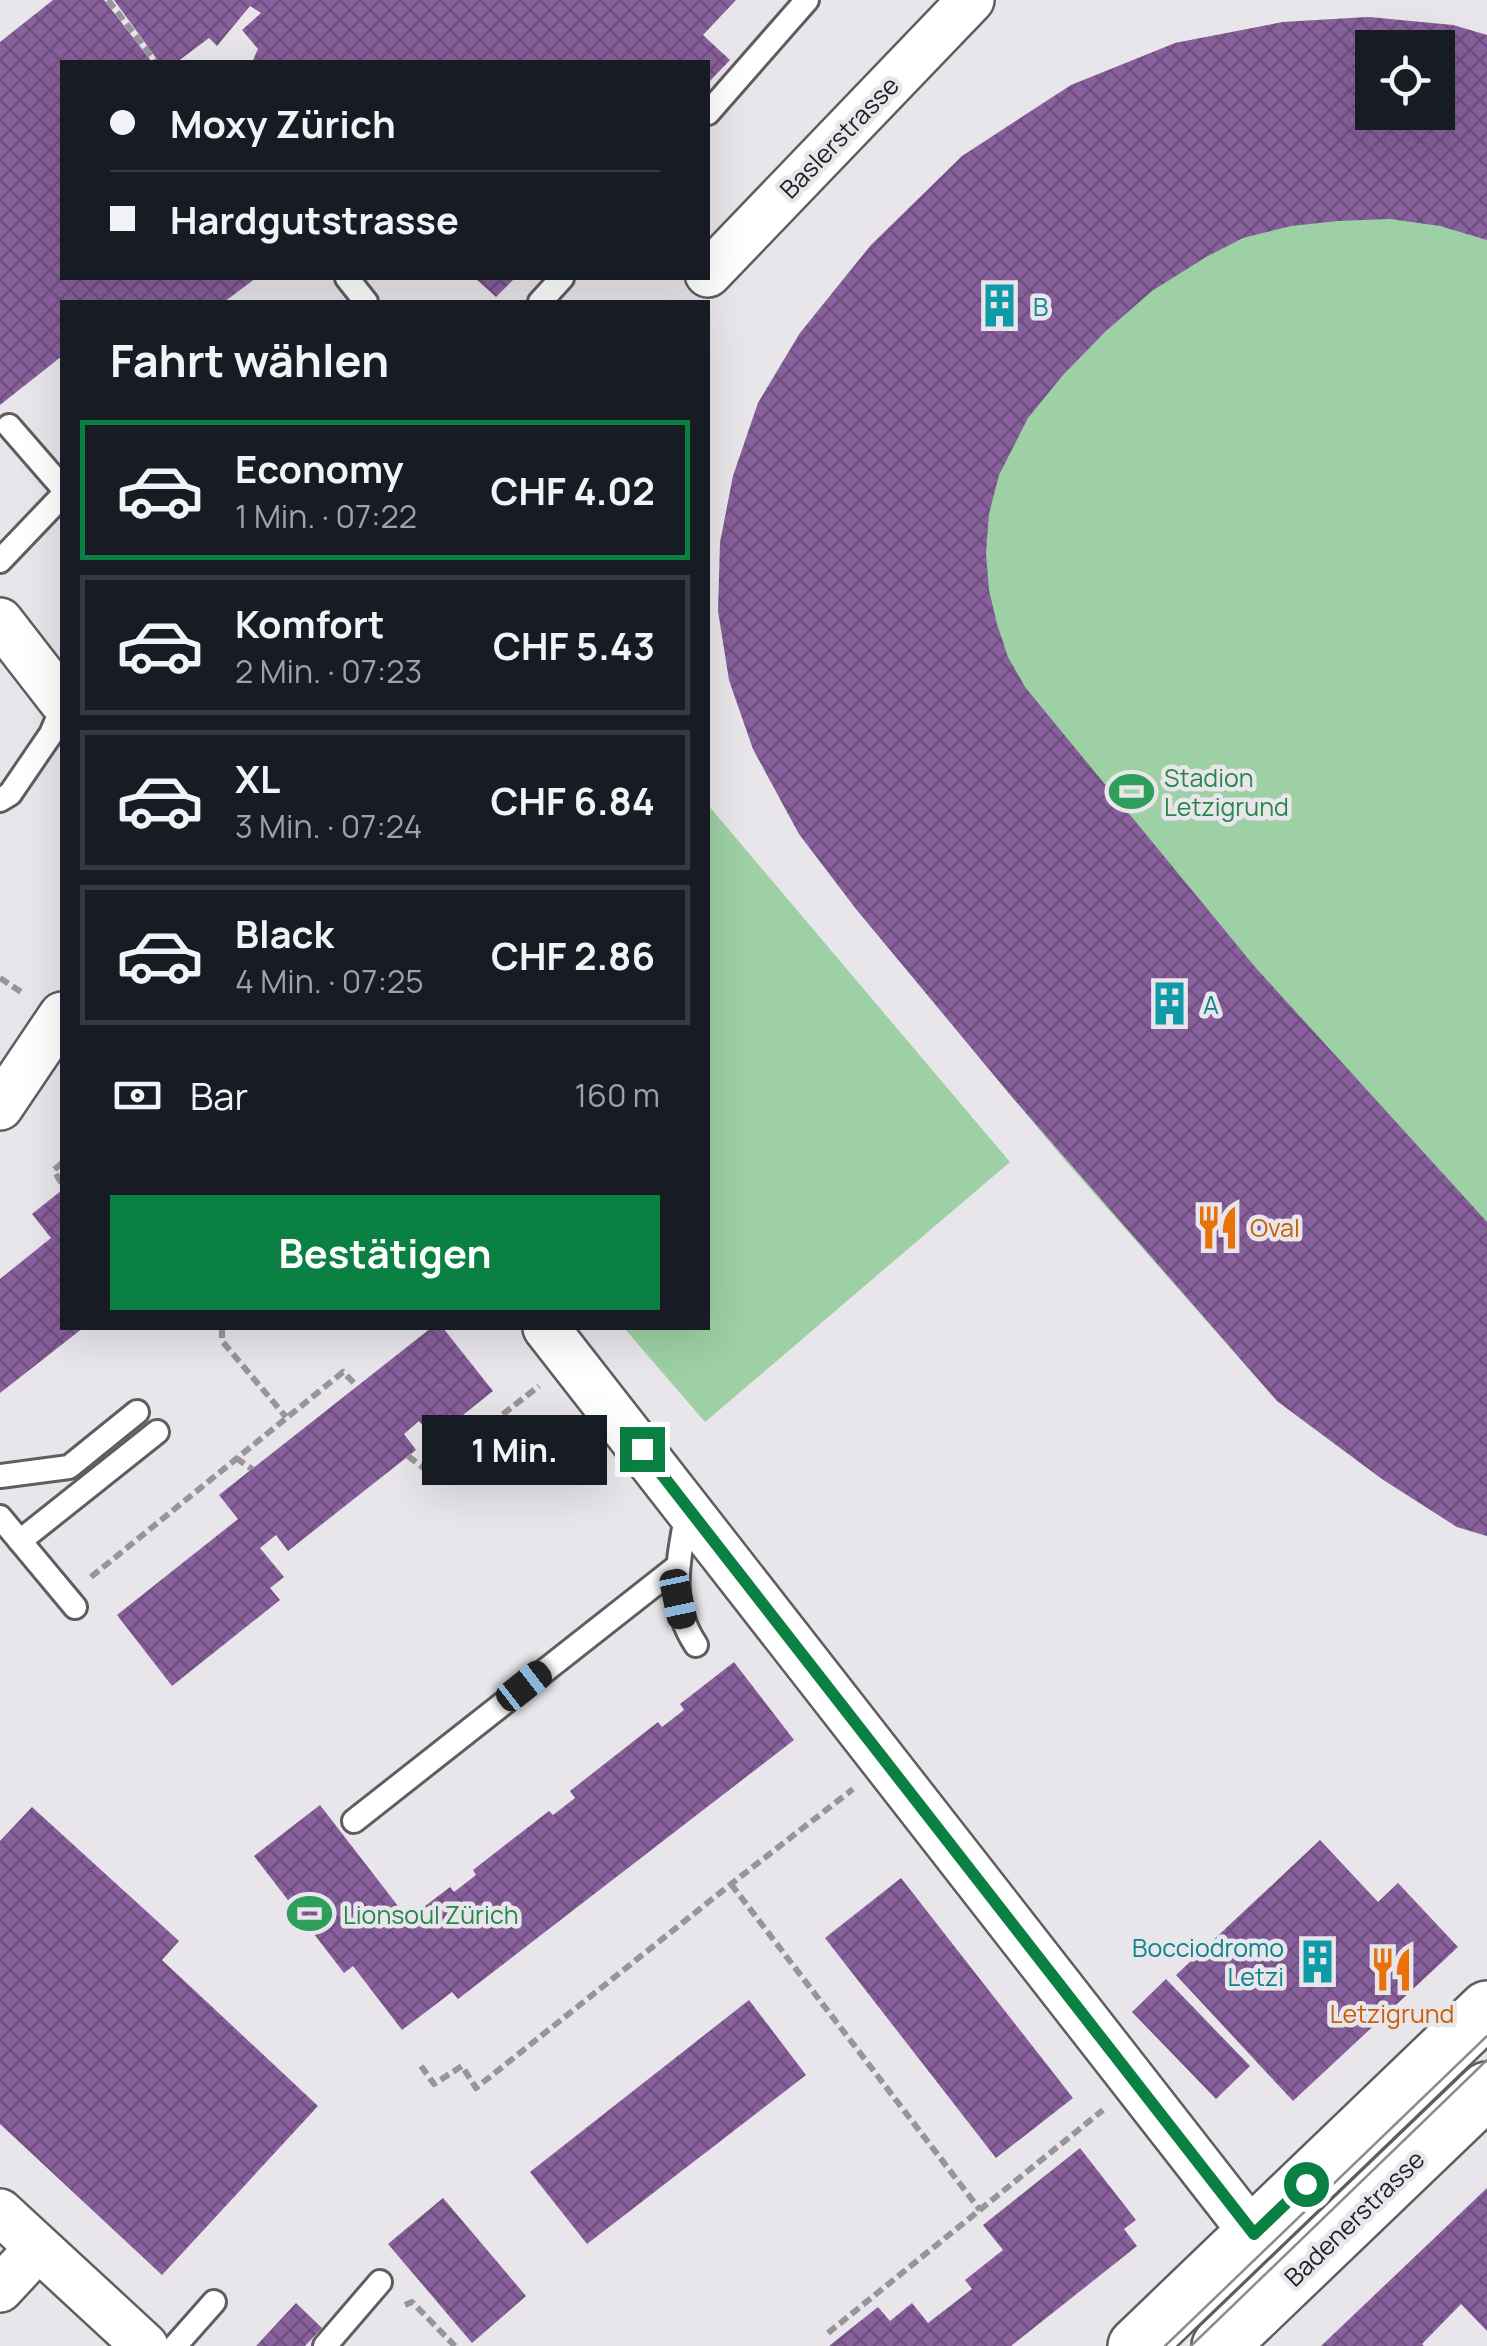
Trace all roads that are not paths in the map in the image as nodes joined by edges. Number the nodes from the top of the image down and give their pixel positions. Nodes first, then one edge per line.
1 (808, 0) edge
2 (972, 0) edge
3 (710, 111) edge
4 (710, 272) edge
5 (349, 280) edge
6 (560, 280) edge
7 (702, 280) edge
8 (364, 300) edge
9 (542, 300) edge
10 (682, 300) edge
11 (9, 426) dead end
12 (60, 485) edge
13 (60, 498) edge
14 (0, 561) edge
15 (0, 621) edge
16 (60, 702) edge
17 (60, 710) edge
18 (0, 800) edge
19 (44, 1006) edge
20 (0, 1107) edge
21 (559, 1345) edge
22 (137, 1412) dead end
23 (156, 1432) dead end
24 (0, 1476) edge
25 (688, 1508) junction
26 (0, 1517) edge
27 (20, 1541) junction
28 (678, 1566) junction
29 (71, 1602) road end
30 (696, 1645) dead end
31 (354, 1820) dead end
32 (1487, 2010) edge
33 (1482, 2104) edge
34 (0, 2212) edge
35 (1254, 2234) junction
36 (38, 2248) junction
37 (380, 2282) dead end
38 (0, 2289) edge
39 (214, 2302) dead end
40 (1227, 2344) edge
41 (145, 2346) edge
42 (176, 2346) edge
43 (325, 2346) edge
44 (1136, 2346) edge

1 - 3 lane
2 - 4 street, Baslerstrasse
5 - 8 lane
6 - 9 lane
7 - 10 street, Baslerstrasse
11 - 12 lane
13 - 14 lane
15 - 16 street
17 - 18 lane
19 - 20 street
21 - 25 street
22 - 24 lane
23 - 27 lane
25 - 28 lane
25 - 35 street
26 - 27 lane
27 - 29 lane
28 - 30 lane
28 - 31 lane
32 - 35 street
33 - 40 street, Badenerstrasse
34 - 36 street
35 - 44 street
36 - 38 street
36 - 41 street
37 - 43 lane
39 - 42 lane

